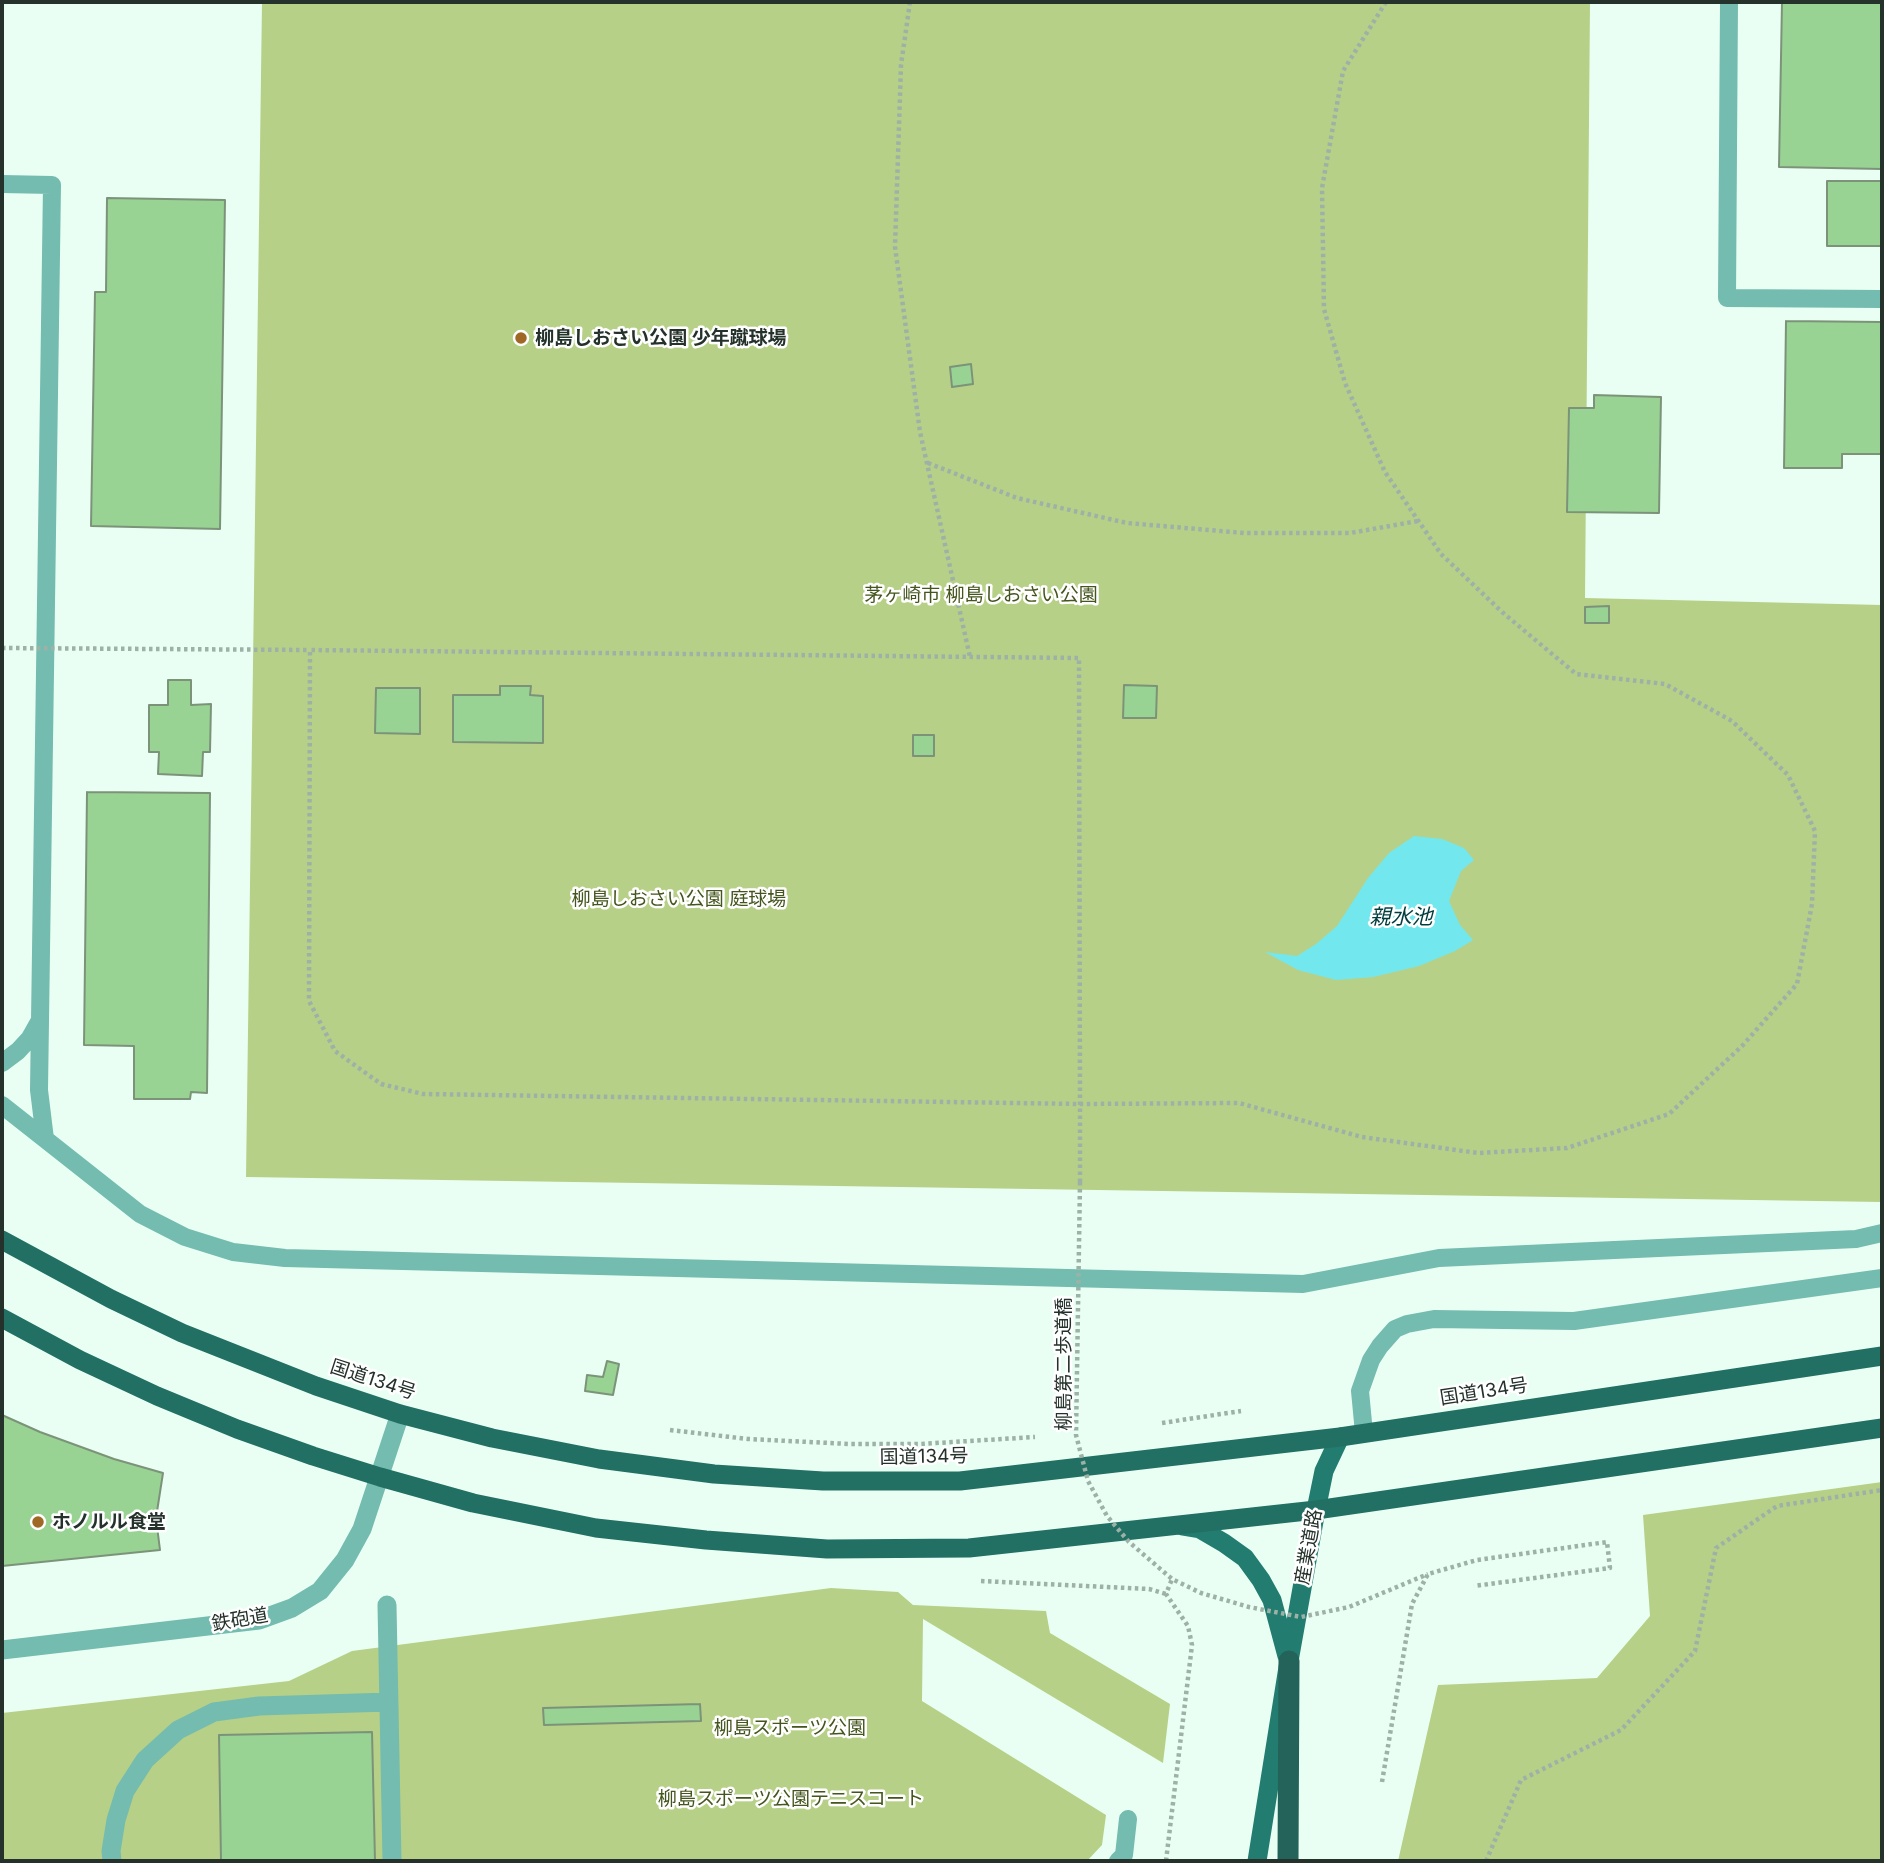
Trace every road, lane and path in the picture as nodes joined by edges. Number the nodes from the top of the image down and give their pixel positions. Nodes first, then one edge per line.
1 (910, 2) edge
2 (1386, 2) edge
3 (1729, 2) edge
4 (2, 184) edge
5 (1882, 299) edge
6 (927, 462) junction
7 (1418, 521) junction
8 (2, 648) edge
9 (310, 650) junction
10 (970, 657) junction
11 (40, 1021) junction
12 (2, 1063) edge
13 (1080, 1104) junction
14 (2, 1105) edge
15 (45, 1139) junction
16 (1882, 1233) edge
17 (2, 1240) edge
18 (1882, 1278) edge
19 (2, 1318) edge
20 (1882, 1356) edge
21 (400, 1413) junction
22 (1882, 1428) edge
23 (670, 1430) dead end
24 (1364, 1433) junction
25 (1076, 1435) junction
26 (1063, 1436) dead end
27 (1037, 1437) dead end
28 (1340, 1437) junction
29 (380, 1477) junction
30 (1882, 1490) edge
31 (1316, 1510) junction
32 (1179, 1525) junction
33 (1428, 1574) junction
34 (1172, 1579) junction
35 (979, 1581) dead end
36 (1474, 1586) dead end
37 (1166, 1594) junction
38 (387, 1605) dead end
39 (2, 1650) edge
40 (1289, 1661) junction
41 (389, 1702) junction
42 (1382, 1782) dead end
43 (1128, 1819) dead end
44 (112, 1861) edge
45 (392, 1861) edge
46 (1118, 1861) edge
47 (1166, 1861) edge
48 (1258, 1861) edge
49 (1288, 1861) edge
50 (1486, 1861) edge

1 - 6 path
2 - 7 path
3 - 5 lane
4 - 11 lane
6 - 7 path
6 - 10 path
7 - 13 path
8 - 9 path, bridge
9 - 10 path
9 - 13 path
10 - 13 path, 柳島第二歩道橋
11 - 12 lane
11 - 15 lane
13 - 25 path, 柳島第二歩道橋, bridge
14 - 15 lane
15 - 16 lane
17 - 21 highway, 国道134号
18 - 24 lane
19 - 29 highway
20 - 24 highway, 国道134号
21 - 28 highway, 国道134号
21 - 29 street, 鉄砲道
22 - 31 highway
23 - 27 path
24 - 28 highway, 国道134号
25 - 26 path
25 - 34 path, 柳島第二歩道橋, bridge
28 - 31 main road, 産業道路
29 - 32 highway
29 - 39 street, 鉄砲道
30 - 50 path
31 - 32 highway
31 - 40 main road, 産業道路
32 - 40 main road, 産業道路
33 - 34 path, 柳島第二歩道橋, bridge
33 - 36 path, 柳島第二歩道橋
33 - 42 path
34 - 37 path
35 - 37 path
37 - 47 path
38 - 41 street
40 - 48 main road, 産業道路
40 - 49 highway
41 - 44 street
41 - 45 street
43 - 46 lane

